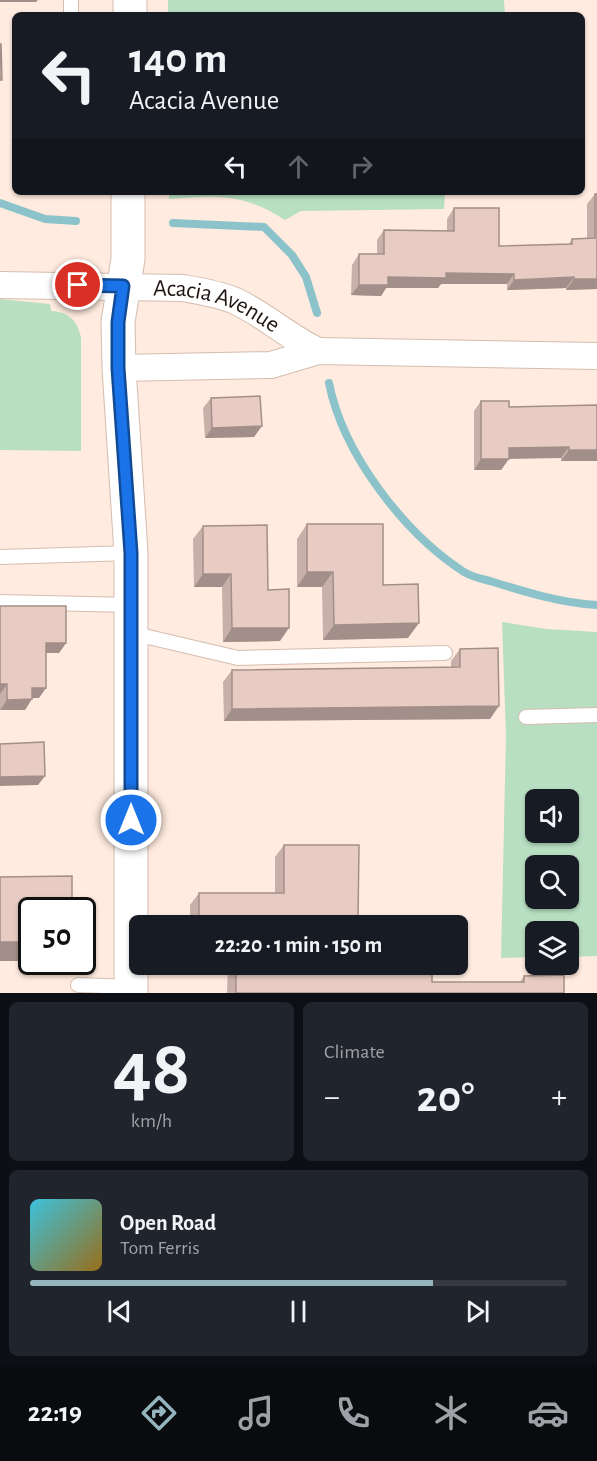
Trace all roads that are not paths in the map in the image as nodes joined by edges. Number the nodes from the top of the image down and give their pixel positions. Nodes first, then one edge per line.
1 (129, 195) edge
2 (0, 285) edge
3 (123, 286) junction
4 (318, 351) junction
5 (597, 356) edge
6 (118, 368) junction
7 (131, 553) junction
8 (0, 557) edge
9 (0, 602) edge
10 (131, 619) junction
11 (446, 653) dead end
12 (597, 715) edge
13 (526, 717) dead end
14 (78, 985) dead end
15 (131, 990) edge

1 - 3 main road
2 - 3 street, Acacia Avenue
3 - 4 street, Acacia Avenue
3 - 6 main road
4 - 5 street, Acacia Avenue
4 - 6 street, Acacia Avenue
6 - 7 main road
7 - 8 lane
7 - 10 main road
9 - 10 lane
10 - 11 lane
10 - 15 main road
12 - 13 lane
14 - 15 lane

